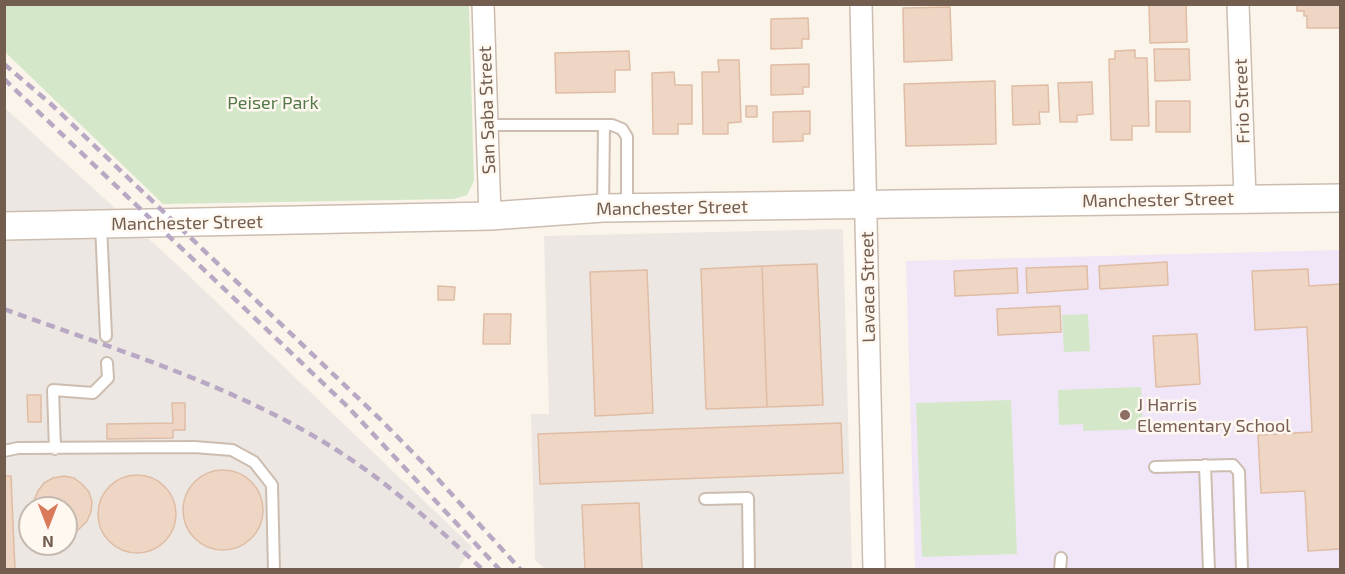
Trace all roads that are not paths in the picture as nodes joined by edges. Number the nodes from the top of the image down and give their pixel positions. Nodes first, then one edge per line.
1 (483, 4) edge
2 (861, 4) edge
3 (1238, 4) edge
4 (487, 125) junction
5 (604, 125) junction
6 (1245, 198) junction
7 (1341, 198) edge
8 (866, 205) junction
9 (615, 208) junction
10 (490, 216) junction
11 (101, 224) junction
12 (4, 226) edge
13 (106, 336) dead end
14 (107, 363) dead end
15 (55, 449) junction
16 (4, 451) edge
17 (1205, 465) junction
18 (1155, 467) dead end
19 (705, 499) dead end
20 (1060, 558) dead end
21 (274, 570) edge
22 (749, 570) edge
23 (874, 570) edge
24 (1060, 570) edge
25 (1209, 570) edge
26 (1242, 570) edge

1 - 4 street, San Saba Street
2 - 8 street, Lavaca Street
3 - 6 street, Frio Street
4 - 5 lane
4 - 10 street, San Saba Street
5 - 9 lane
5 - 9 lane
6 - 7 street, Manchester Street
6 - 8 street, Manchester Street
8 - 9 street, Manchester Street
8 - 23 street, Lavaca Street
9 - 10 street, Manchester Street
10 - 11 street, Manchester Street
11 - 12 street, Manchester Street
11 - 13 lane
14 - 15 lane
15 - 16 lane
15 - 21 lane
17 - 18 lane
17 - 25 lane
17 - 26 lane
19 - 22 lane
20 - 24 lane

